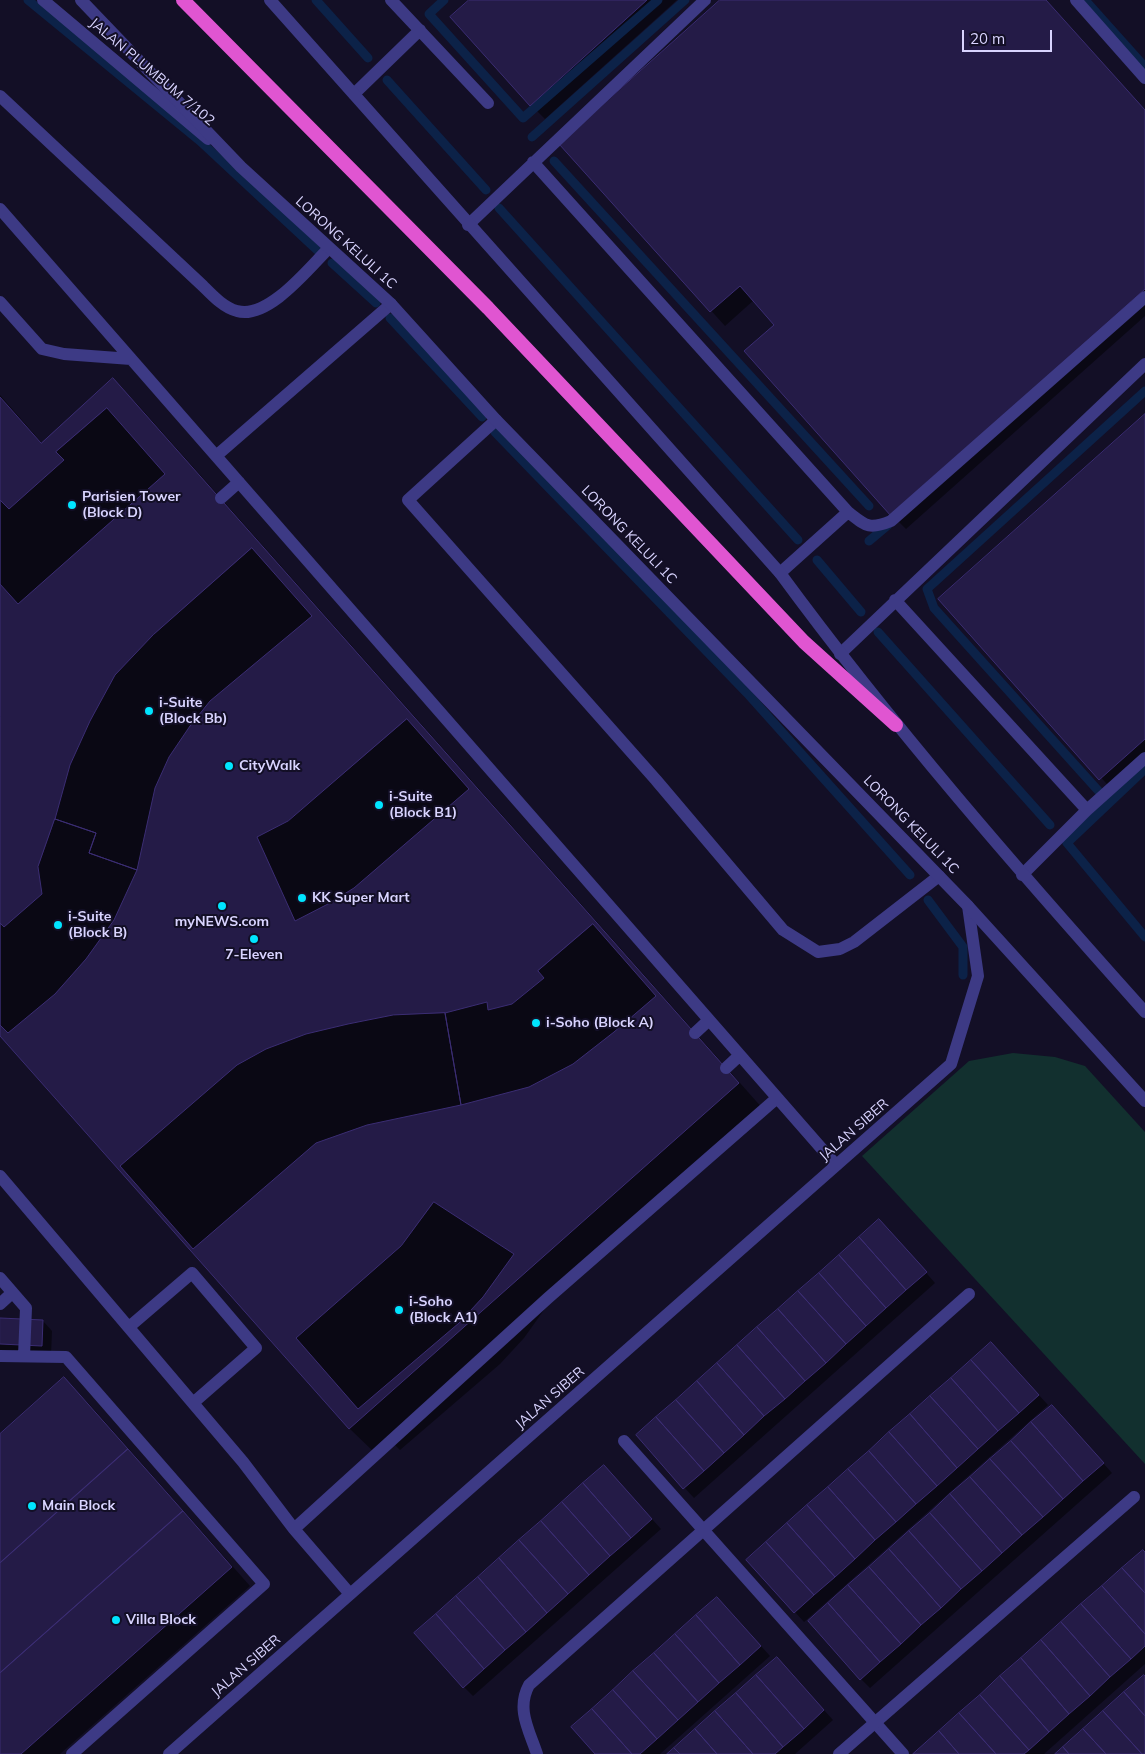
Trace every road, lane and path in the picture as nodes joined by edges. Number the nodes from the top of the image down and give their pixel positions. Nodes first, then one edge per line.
1 (43, 0) edge
2 (80, 0) edge
3 (183, 0) edge
4 (270, 0) edge
5 (391, 0) edge
6 (706, 0) edge
7 (1076, 0) edge
8 (420, 30) junction
9 (1145, 78) edge
10 (354, 94) junction
11 (0, 96) edge
12 (488, 103) dead end
13 (533, 162) junction
14 (241, 167) junction
15 (0, 209) edge
16 (468, 225) junction
17 (329, 248) junction
18 (1145, 297) edge
19 (0, 302) edge
20 (391, 304) junction
21 (131, 359) junction
22 (1145, 364) edge
23 (496, 420) junction
24 (216, 456) junction
25 (239, 482) junction
26 (220, 498) dead end
27 (848, 512) junction
28 (780, 573) junction
29 (895, 600) junction
30 (840, 654) junction
31 (896, 725) junction
32 (1145, 758) edge
33 (1086, 810) junction
34 (1022, 875) junction
35 (940, 876) junction
36 (968, 906) junction
37 (1145, 1012) edge
38 (709, 1020) junction
39 (695, 1033) dead end
40 (740, 1055) junction
41 (726, 1068) dead end
42 (777, 1098) junction
43 (1145, 1101) edge
44 (836, 1165) junction
45 (0, 1176) edge
46 (0, 1278) edge
47 (12, 1292) junction
48 (969, 1294) dead end
49 (0, 1304) edge
50 (129, 1327) junction
51 (0, 1356) edge
52 (24, 1356) junction
53 (193, 1403) junction
54 (624, 1441) dead end
55 (1134, 1497) dead end
56 (294, 1529) junction
57 (702, 1529) junction
58 (350, 1594) junction
59 (874, 1722) junction
60 (72, 1754) edge
61 (169, 1754) edge
62 (537, 1754) edge
63 (839, 1754) edge
64 (903, 1754) edge

1 - 14 street, JALAN PLUMBUM 7/102
2 - 14 street, LORONG KELULI 1C
3 - 31 highway
4 - 10 street
5 - 8 street
6 - 13 street
7 - 9 street
8 - 10 street
8 - 12 street
10 - 16 street
11 - 17 street
13 - 16 street
13 - 27 street
14 - 17 street, LORONG KELULI 1C
15 - 21 street
16 - 28 street
17 - 20 street, LORONG KELULI 1C
18 - 27 street
19 - 21 street
20 - 23 street, LORONG KELULI 1C
20 - 24 street
21 - 24 street
22 - 29 street
23 - 35 street, LORONG KELULI 1C
23 - 35 street
24 - 25 street
25 - 26 street
25 - 38 street
27 - 28 street
28 - 30 street
29 - 30 street
29 - 33 street
30 - 31 street
31 - 34 street
32 - 33 street
33 - 34 street
34 - 37 street
35 - 36 street, LORONG KELULI 1C
36 - 43 street, LORONG KELULI 1C
36 - 44 street, JALAN SIBER
38 - 39 street
38 - 40 street
40 - 41 street
40 - 42 street
42 - 44 street
42 - 56 street
44 - 58 street, JALAN SIBER
45 - 50 street
46 - 47 street
47 - 49 street
47 - 52 street
48 - 57 street
50 - 53 street
50 - 53 street
51 - 52 street
52 - 60 street
53 - 56 street
54 - 57 street
55 - 59 street
56 - 58 street
57 - 59 street
57 - 62 street
58 - 61 street, JALAN SIBER
59 - 63 street
59 - 64 street

